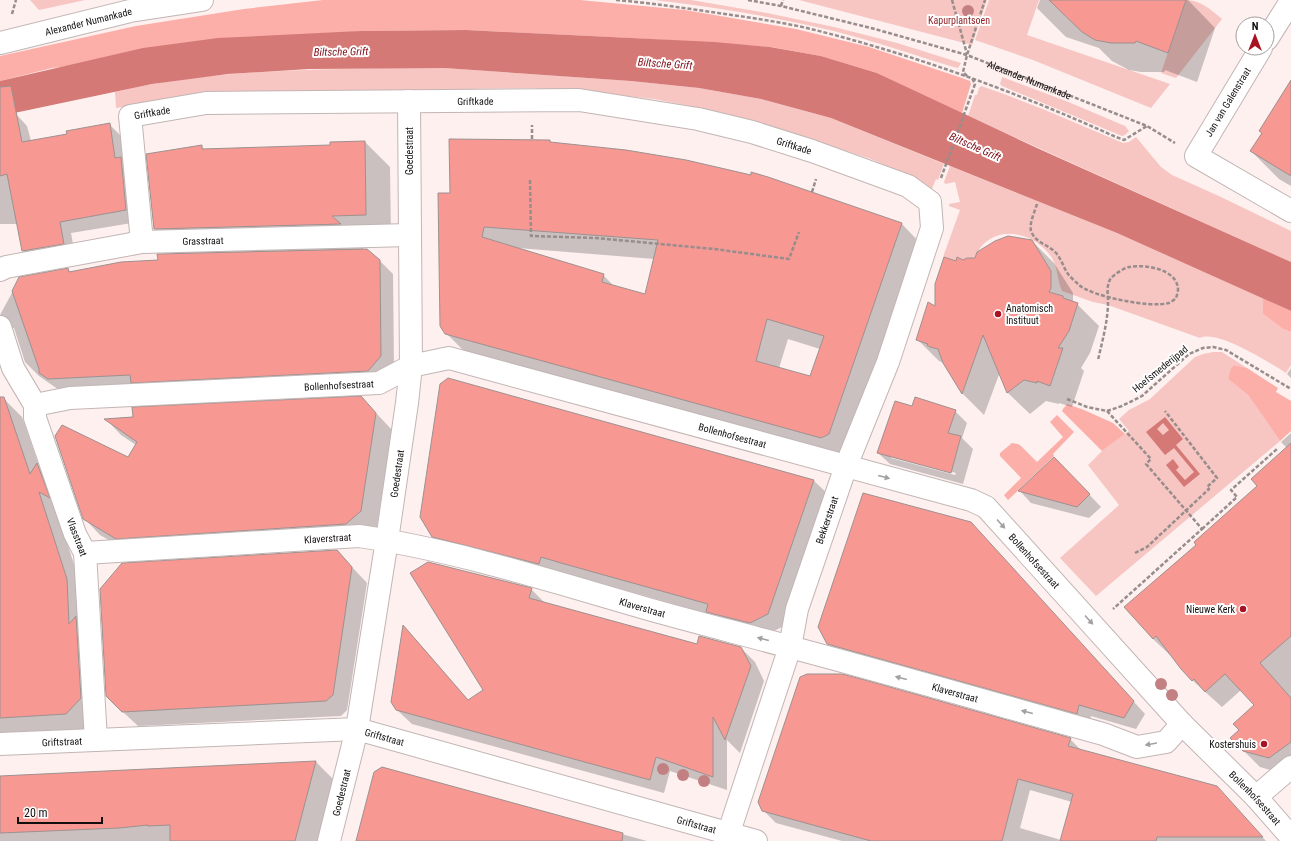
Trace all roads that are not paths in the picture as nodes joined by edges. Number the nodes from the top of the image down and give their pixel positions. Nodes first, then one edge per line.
1 (202, 0) edge
2 (1291, 1) edge
3 (1275, 26) edge
4 (0, 43) edge
5 (1256, 56) edge
6 (409, 101) junction
7 (930, 202) joint
8 (1291, 211) edge
9 (410, 235) junction
10 (142, 242) junction
11 (0, 270) edge
12 (0, 327) edge
13 (411, 366) junction
14 (7, 370) edge
15 (35, 405) junction
16 (846, 466) junction
17 (387, 540) junction
18 (86, 553) junction
19 (790, 647) junction
20 (1182, 724) junction
21 (357, 729) junction
22 (96, 740) junction
23 (0, 744) edge
24 (1291, 767) edge
25 (1256, 797) junction
26 (727, 837) edge
27 (1291, 837) edge
28 (329, 841) edge
29 (756, 841) edge

1 - 4 street, Alexander Numankade
2 - 3 street
5 - 8 street, Jan van Galenstraat
6 - 7 street, Griftkade
6 - 9 street, Goedestraat
6 - 10 street, Griftkade
7 - 16 street, Bekkerstraat
9 - 10 street, Grasstraat
9 - 13 street, Goedestraat
10 - 11 street, Grasstraat
12 - 14 street
13 - 15 street, Bollenhofsestraat
13 - 16 street, Bollenhofsestraat
13 - 17 street, Goedestraat
14 - 15 street, Vlasstraat
15 - 18 street, Vlasstraat
16 - 19 street, Bekkerstraat
16 -> 20 street, Bollenhofsestraat
17 - 18 street, Klaverstraat
19 -> 17 street, Klaverstraat
17 - 21 street, Goedestraat
18 - 22 street, Vlasstraat
20 -> 19 street, Klaverstraat
19 - 26 street, Bekkerstraat
20 - 25 street, Bollenhofsestraat
21 - 22 street, Griftstraat
21 - 26 street, Griftstraat
21 - 28 street, Goedestraat
22 - 23 street, Griftstraat
24 - 25 street
25 - 27 street, Bollenhofsestraat
26 - 29 street, Griftstraat

